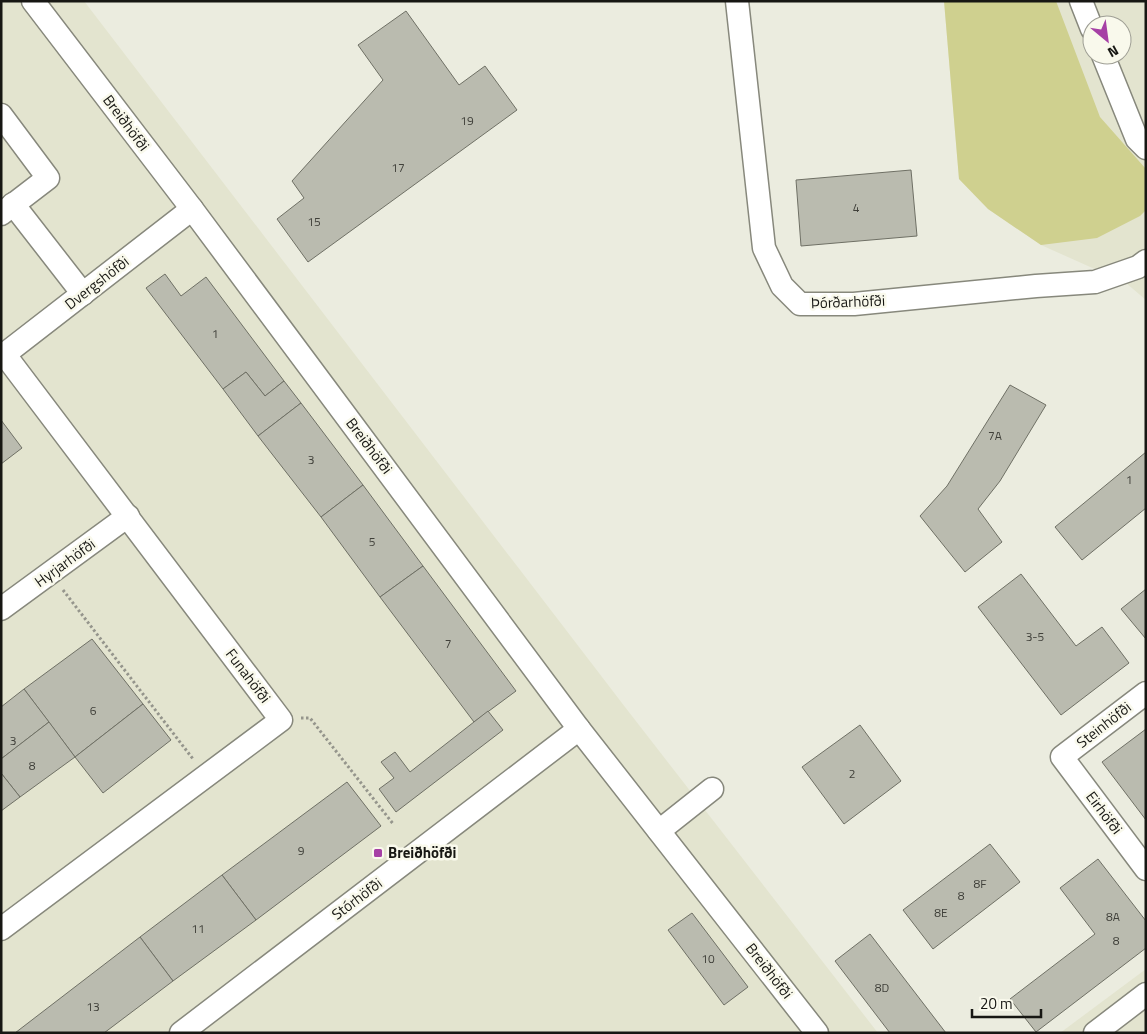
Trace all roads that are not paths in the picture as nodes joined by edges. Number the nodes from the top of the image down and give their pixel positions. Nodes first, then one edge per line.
1 (33, 1) edge
2 (737, 1) edge
3 (1081, 1) edge
4 (1086, 15) edge
5 (1107, 65) edge
6 (1, 115) edge
7 (1146, 148) edge
8 (7, 209) edge
9 (192, 209) junction
10 (1146, 261) edge
11 (83, 294) junction
12 (3, 356) edge
13 (128, 516) junction
14 (1, 609) edge
15 (1146, 693) edge
16 (579, 729) junction
17 (1062, 757) joint
18 (712, 789) dead end
19 (659, 831) junction
20 (1146, 869) edge
21 (1, 929) edge
22 (1146, 994) edge
23 (181, 1033) edge
24 (817, 1033) edge
25 (1095, 1033) edge

1 - 9 street, Breiðhöfði
2 - 10 street, Þórðarhöfði
3 - 4 street
5 - 7 street
6 - 8 street
8 - 11 street
9 - 11 street, Dvergshöfði
9 - 16 street, Breiðhöfði
11 - 12 street, Dvergshöfði
12 - 13 street, Funahöfði
13 - 14 street, Hyrjarhöfði
13 - 21 street, Funahöfði
15 - 17 street, Steinhöfði
16 - 19 street, Breiðhöfði
16 - 23 street, Stórhöfði
17 - 20 street, Eirhöfði
18 - 19 street
19 - 24 street, Breiðhöfði
22 - 25 street

